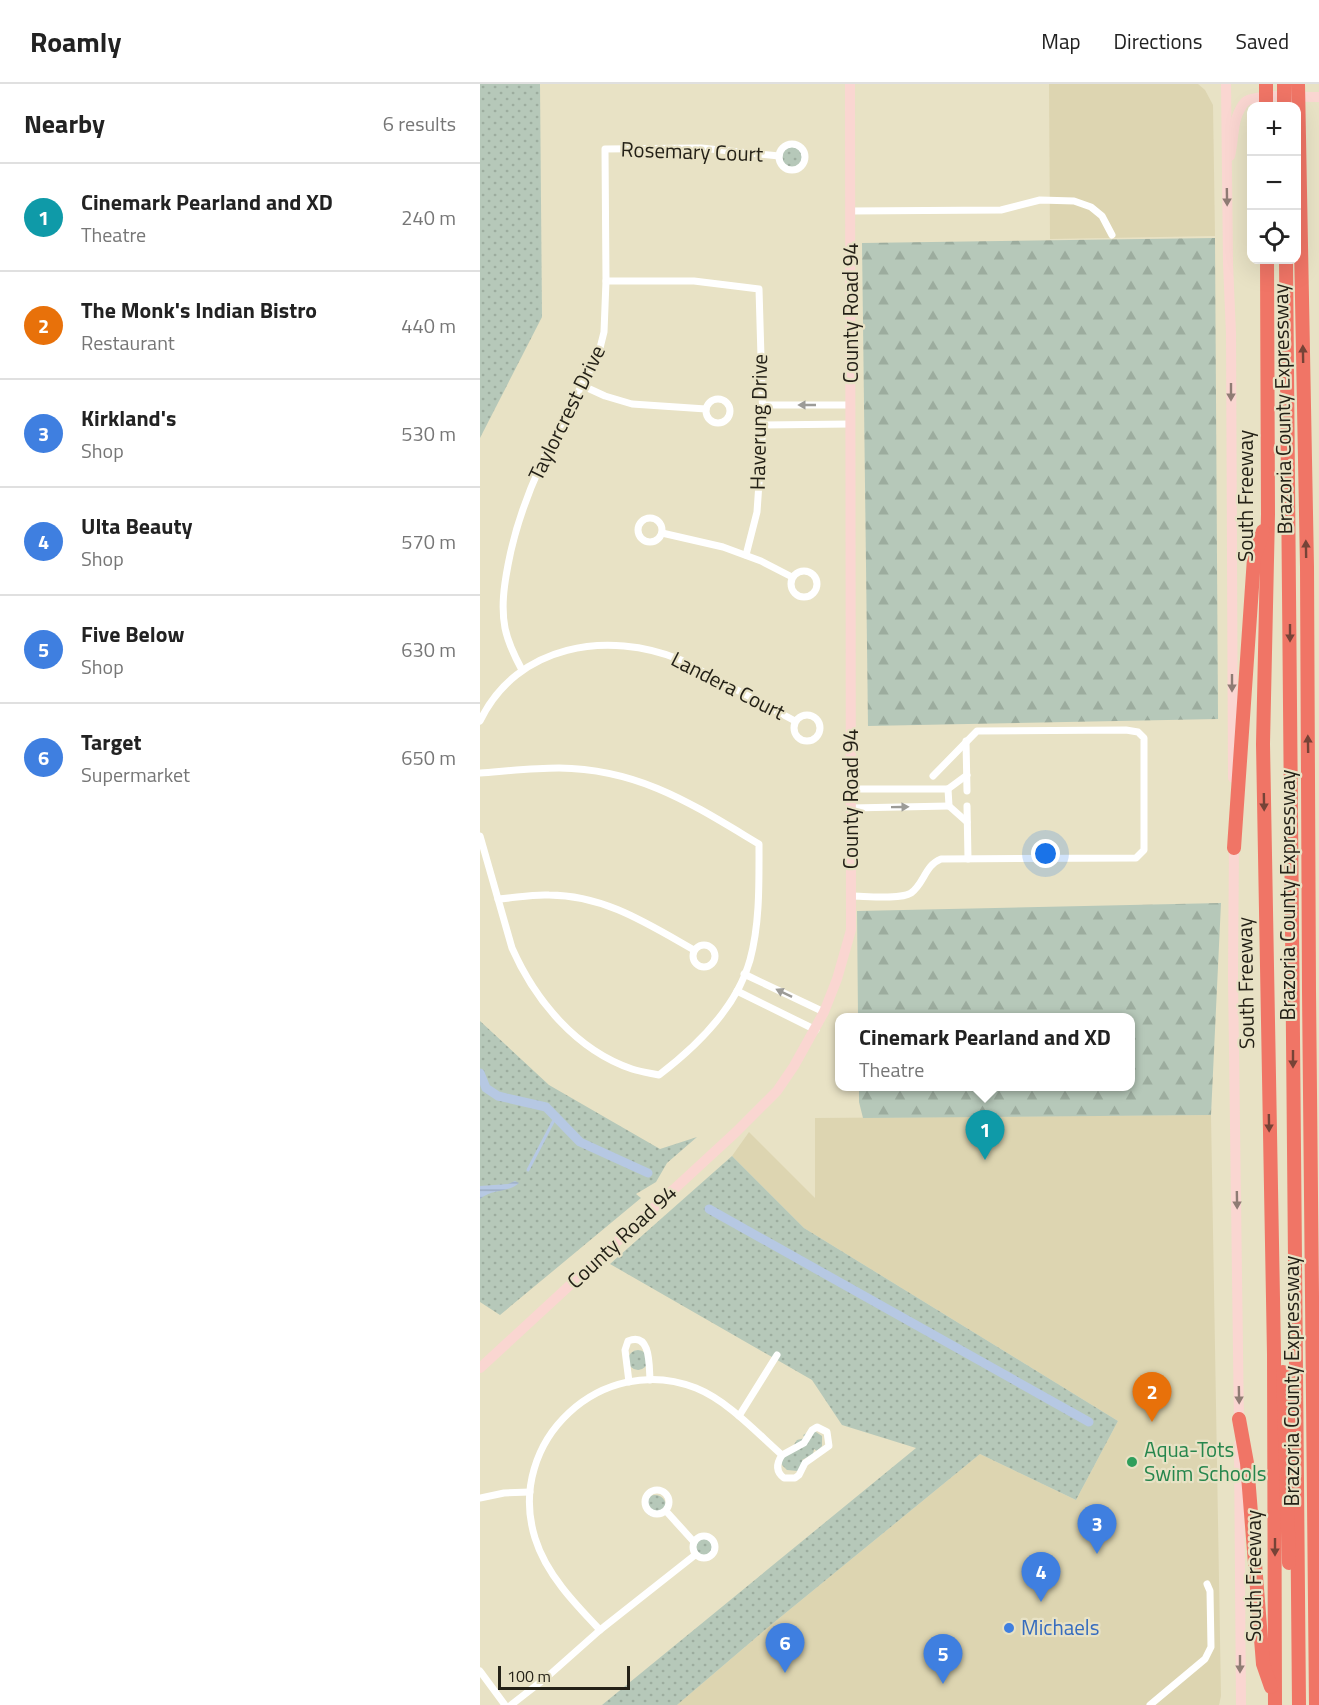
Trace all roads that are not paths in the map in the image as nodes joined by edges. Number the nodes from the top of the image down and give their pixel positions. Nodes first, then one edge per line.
1 (850, 84) edge
2 (1218, 84) edge
3 (1226, 84) edge
4 (1266, 84) edge
5 (1284, 84) edge
6 (1298, 84) edge
7 (1226, 96) junction
8 (1319, 97) edge
9 (1266, 102) edge
10 (1284, 102) edge
11 (605, 149) joint
12 (779, 156) dead end
13 (1227, 171) junction
14 (851, 212) junction
15 (1112, 235) dead end
16 (1267, 264) edge
17 (1286, 264) edge
18 (606, 281) junction
19 (582, 385) junction
20 (763, 405) junction
21 (851, 405) junction
22 (706, 409) dead end
23 (851, 424) junction
24 (763, 425) junction
25 (1268, 514) junction
26 (662, 533) dead end
27 (746, 555) junction
28 (792, 577) dead end
29 (522, 670) junction
30 (480, 721) edge
31 (795, 721) dead end
32 (966, 741) junction
33 (480, 773) edge
34 (967, 775) junction
35 (933, 776) dead end
36 (851, 789) junction
37 (948, 789) junction
38 (967, 791) dead end
39 (949, 806) junction
40 (967, 806) dead end
41 (851, 808) junction
42 (968, 822) junction
43 (480, 836) edge
44 (1234, 848) junction
45 (968, 859) junction
46 (851, 896) junction
47 (498, 899) junction
48 (694, 950) dead end
49 (744, 974) junction
50 (737, 991) junction
51 (824, 1012) junction
52 (816, 1030) junction
53 (1273, 1299) junction
54 (777, 1355) dead end
55 (480, 1368) edge
56 (650, 1380) junction
57 (629, 1382) junction
58 (739, 1416) junction
59 (1239, 1419) junction
60 (782, 1455) junction
61 (530, 1492) junction
62 (480, 1498) edge
63 (666, 1511) dead end
64 (694, 1542) junction
65 (695, 1555) junction
66 (1207, 1584) dead end
67 (600, 1630) junction
68 (480, 1671) edge
69 (1275, 1702) edge
70 (505, 1705) edge
71 (511, 1705) edge
72 (1150, 1705) edge
73 (1241, 1705) edge
74 (1293, 1705) edge
75 (1299, 1705) edge
76 (1316, 1705) edge

1 - 14 main road, County Road 94
2 - 7 main road
3 - 7 main road
4 - 9 highway
5 - 10 highway
76 -> 6 highway, Brazoria County Expressway
7 - 13 main road
8 - 13 main road
11 - 12 street, Rosemary Court
11 - 18 street, Taylorcrest Drive
13 -> 44 main road
14 - 15 street
14 - 21 main road, County Road 94
16 - 25 highway, South Freeway
17 -> 75 highway, Brazoria County Expressway
18 - 19 street, Taylorcrest Drive
18 - 20 street, Haverung Drive
19 - 22 street
19 - 29 street, Taylorcrest Drive
21 -> 20 street
20 - 24 street, Haverung Drive
21 - 23 main road, County Road 94
23 - 24 street
23 - 36 main road, County Road 94
24 - 27 street, Haverung Drive
25 - 44 highway
25 -> 53 highway, South Freeway
26 - 27 street
27 - 28 street
29 - 30 street, Landera Court
29 - 31 street, Landera Court
32 - 34 street
32 - 35 street
32 - 45 street
33 - 49 street
34 - 37 street
34 - 38 street
36 - 37 street
36 - 41 main road, County Road 94
37 - 39 street
41 -> 39 street
39 - 42 street
40 - 42 street
41 - 46 main road, County Road 94
42 - 45 street
43 - 47 street
44 -> 59 main road
45 - 46 street
46 - 51 main road, County Road 94
47 - 48 street
47 - 50 street
49 - 50 street
51 -> 49 street
50 - 52 street
51 - 52 main road, County Road 94
52 - 55 main road, County Road 94
53 -> 69 highway, South Freeway
53 - 74 highway
54 - 58 street
56 - 57 street
56 - 57 street
56 - 58 street
57 - 61 street
58 - 60 street
59 - 69 highway
59 -> 73 main road
60 - 60 street
61 - 62 street
61 - 67 street
63 - 64 street
64 - 65 street
64 - 65 street
65 - 67 street
66 - 72 street
67 - 71 street
68 - 70 street

